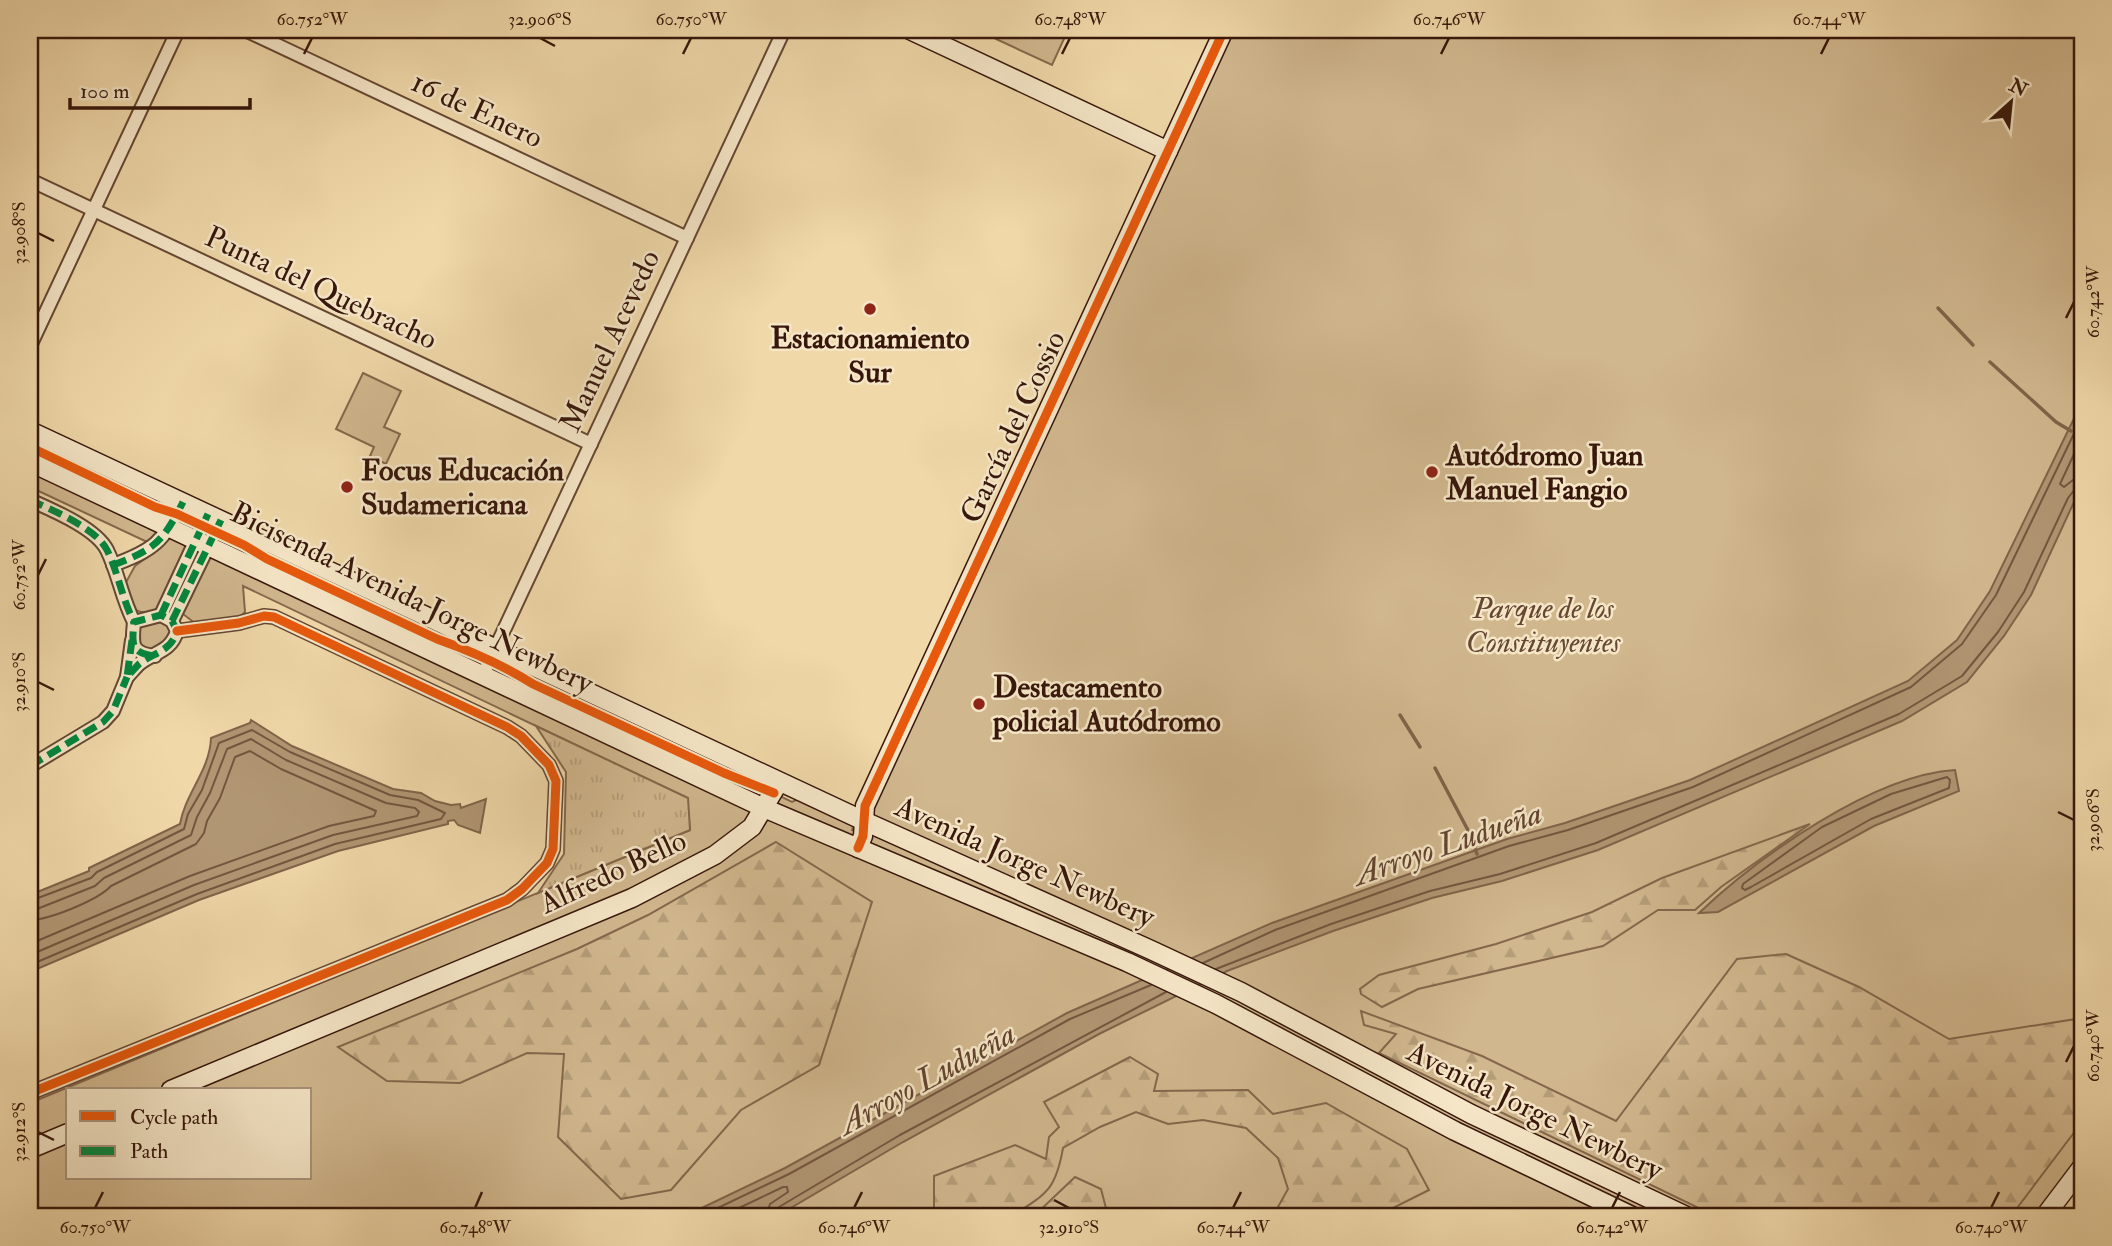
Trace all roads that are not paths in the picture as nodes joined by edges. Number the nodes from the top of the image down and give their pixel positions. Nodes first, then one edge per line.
1 (178, 30) edge
2 (245, 30) edge
3 (784, 30) edge
4 (909, 30) edge
5 (1224, 30) edge
6 (1168, 151) junction
7 (30, 180) edge
8 (93, 210) junction
9 (687, 238) junction
10 (30, 346) edge
11 (30, 431) edge
12 (590, 444) junction
13 (30, 462) edge
14 (30, 500) edge
15 (183, 502) junction
16 (215, 517) junction
17 (170, 528) junction
18 (202, 543) junction
19 (113, 565) junction
20 (134, 622) junction
21 (170, 622) junction
22 (132, 639) junction
23 (495, 649) junction
24 (155, 656) junction
25 (482, 675) junction
26 (127, 677) junction
27 (30, 766) edge
28 (779, 782) junction
29 (764, 808) junction
30 (864, 821) junction
31 (858, 848) junction
32 (176, 1088) edge
33 (30, 1093) edge
34 (66, 1134) edge
35 (30, 1149) edge
36 (2082, 1167) edge
37 (1632, 1216) edge
38 (1686, 1216) edge
39 (2045, 1216) edge

1 - 8 street
2 - 9 street, 16 de Enero
3 - 9 street, Manuel Acevedo
4 - 6 main road
5 - 6 main road, García del Cossio
6 - 30 main road, García del Cossio
7 - 8 street, Punta del Quebracho
8 - 10 street
8 - 12 street, Punta del Quebracho
9 - 12 street, Manuel Acevedo
11 - 15 main road, Avenida Jorge Newbery
12 - 23 street, Manuel Acevedo
13 - 17 main road, Avenida Jorge Newbery
14 - 19 street
15 - 16 main road, Avenida Jorge Newbery
15 - 17 street
16 - 18 street
16 - 23 main road, Avenida Jorge Newbery
17 - 18 main road, Avenida Jorge Newbery
17 - 19 street
18 - 21 street
18 - 25 main road, Avenida Jorge Newbery
19 - 20 street
20 - 21 street
20 - 22 street
21 - 24 street
21 - 33 street
22 - 24 street
22 - 26 street
23 - 25 street, Manuel Acevedo
23 - 28 main road, Avenida Jorge Newbery
24 - 26 street
25 - 29 main road, Avenida Jorge Newbery
26 - 27 street
28 - 29 main road, Alfredo Bello
28 - 30 main road, Avenida Jorge Newbery
29 - 31 main road, Avenida Jorge Newbery
29 - 32 main road, Alfredo Bello
30 - 31 main road, García del Cossio
30 - 38 main road, Avenida Jorge Newbery
31 - 37 main road, Avenida Jorge Newbery
34 - 35 main road
36 - 39 main road

